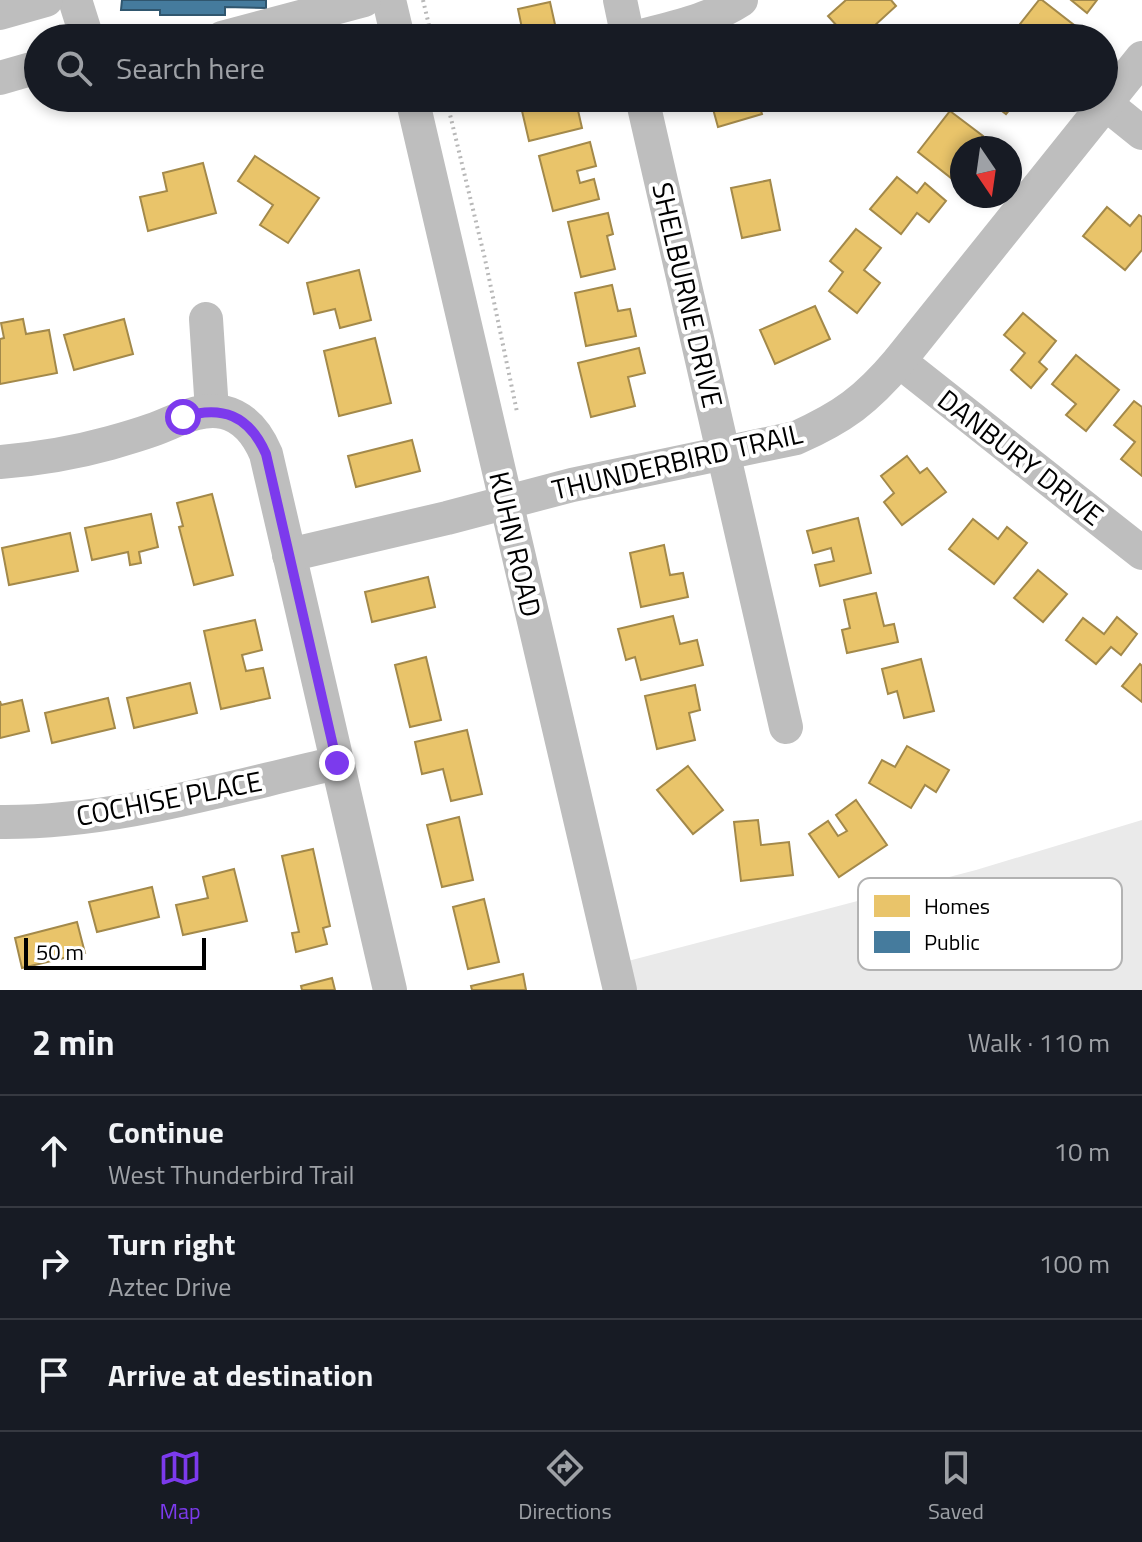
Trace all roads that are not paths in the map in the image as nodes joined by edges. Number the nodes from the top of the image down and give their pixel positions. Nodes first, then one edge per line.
1 (46, 0) edge
2 (75, 0) edge
3 (364, 0) edge
4 (389, 0) edge
5 (620, 0) edge
6 (741, 0) edge
7 (0, 13) edge
8 (83, 24) edge
9 (274, 24) edge
10 (395, 24) edge
11 (627, 24) edge
12 (682, 24) edge
13 (1142, 58) edge
14 (24, 71) edge
15 (0, 78) edge
16 (1118, 89) edge
17 (415, 112) edge
18 (645, 112) edge
19 (1100, 112) edge
20 (1116, 112) edge
21 (1142, 133) edge
22 (206, 319) dead end
23 (899, 361) junction
24 (212, 411) junction
25 (725, 453) junction
26 (0, 462) edge
27 (506, 503) junction
28 (1142, 553) edge
29 (289, 555) junction
30 (786, 727) dead end
31 (337, 763) junction
32 (0, 822) edge
33 (390, 990) edge
34 (620, 990) edge

1 - 7 street
2 - 8 street
3 - 9 street
4 - 10 street
5 - 11 street
6 - 12 street
13 - 16 street, THUNDERBIRD TRAIL
14 - 15 street
17 - 27 street, KUHN ROAD
18 - 25 street, SHELBURNE DRIVE
19 - 23 street, THUNDERBIRD TRAIL
20 - 21 street
22 - 24 street
23 - 25 street, THUNDERBIRD TRAIL
23 - 28 street, DANBURY DRIVE
24 - 26 street
24 - 29 street
25 - 27 street, THUNDERBIRD TRAIL
25 - 30 street, SHELBURNE DRIVE
27 - 29 street, THUNDERBIRD TRAIL
27 - 34 street, KUHN ROAD
29 - 31 street
31 - 32 street, COCHISE PLACE
31 - 33 street

